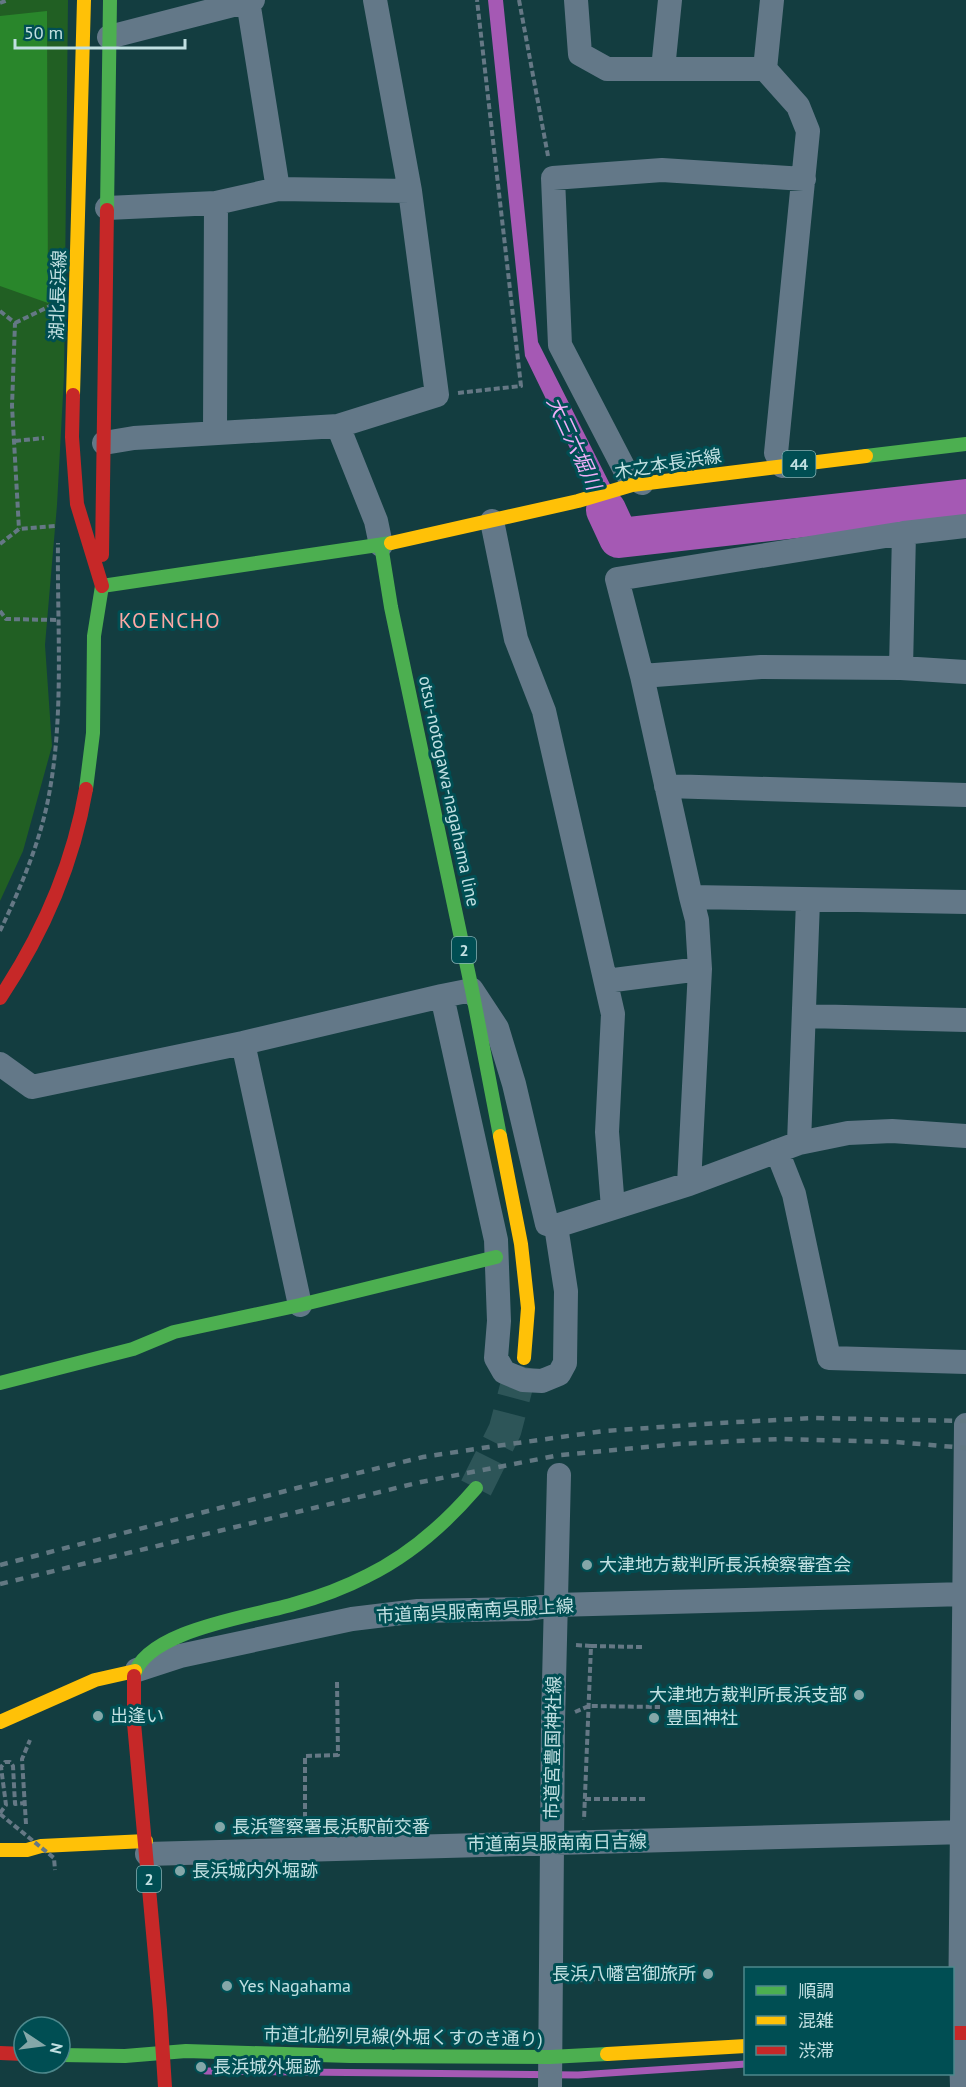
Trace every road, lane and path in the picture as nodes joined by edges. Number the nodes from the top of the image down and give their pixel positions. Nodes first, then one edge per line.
1 (8, 0) edge
2 (84, 0) edge
3 (110, 0) edge
4 (253, 0) edge
5 (375, 0) edge
6 (477, 0) edge
7 (519, 0) edge
8 (576, 0) edge
9 (670, 0) edge
10 (772, 0) edge
11 (249, 1) edge
12 (0, 3) edge
13 (109, 37) junction
14 (663, 69) junction
15 (765, 69) junction
16 (553, 178) junction
17 (804, 179) junction
18 (278, 189) junction
19 (410, 190) junction
20 (216, 203) junction
21 (106, 208) junction
22 (54, 304) dead end
23 (0, 311) edge
24 (15, 323) junction
25 (437, 395) junction
26 (338, 426) junction
27 (215, 432) junction
28 (37, 438) dead end
29 (15, 441) junction
30 (104, 443) junction
31 (966, 444) edge
32 (783, 466) junction
33 (637, 484) junction
34 (492, 521) junction
35 (55, 526) dead end
36 (966, 526) edge
37 (19, 529) junction
38 (904, 533) junction
39 (0, 544) edge
40 (381, 545) junction
41 (102, 586) junction
42 (0, 611) edge
43 (57, 620) dead end
44 (902, 668) junction
45 (966, 672) edge
46 (642, 676) junction
47 (666, 786) junction
48 (966, 795) edge
49 (691, 897) junction
50 (808, 901) junction
51 (966, 902) edge
52 (700, 969) junction
53 (606, 981) junction
54 (472, 990) junction
55 (442, 996) junction
56 (0, 998) edge
57 (805, 1016) junction
58 (966, 1020) edge
59 (243, 1043) junction
60 (0, 1064) edge
61 (966, 1136) edge
62 (788, 1147) junction
63 (689, 1184) junction
64 (613, 1208) junction
65 (556, 1226) junction
66 (496, 1257) junction
67 (300, 1305) junction
68 (524, 1358) tunnel mouth
69 (966, 1362) edge
70 (0, 1383) edge
71 (966, 1425) edge
72 (559, 1475) dead end
73 (476, 1488) tunnel mouth
74 (965, 1594) edge
75 (555, 1605) junction
76 (554, 1645) junction
77 (591, 1646) junction
78 (642, 1647) dead end
79 (135, 1671) junction
80 (337, 1682) dead end
81 (589, 1706) junction
82 (660, 1707) dead end
83 (0, 1722) edge
84 (553, 1723) junction
85 (34, 1735) dead end
86 (585, 1799) junction
87 (647, 1799) dead end
88 (24, 1803) junction
89 (0, 1813) edge
90 (965, 1832) edge
91 (583, 1842) junction
92 (552, 1843) junction
93 (147, 1848) junction
94 (305, 1849) junction
95 (0, 1850) edge
96 (27, 1850) junction
97 (49, 1862) dead end
98 (60, 1862) dead end
99 (55, 1870) dead end
100 (684, 1973) dead end
101 (551, 1982) junction
102 (960, 2033) edge
103 (744, 2046) edge
104 (163, 2053) junction
105 (72, 2055) edge
106 (550, 2075) edge
107 (165, 2087) edge
108 (962, 2087) edge

1 - 12 path
2 - 41 main road, 湖北長浜線
3 - 13 main road
4 - 11 street
5 - 19 street
6 - 25 path
7 - 16 path
8 - 14 street
9 - 14 street
10 - 15 street
11 - 13 street
11 - 18 street
13 - 21 main road
14 - 15 street
15 - 17 street
16 - 17 street
16 - 33 street
17 - 32 street
18 - 19 street
18 - 20 street
19 - 25 street
20 - 21 street
20 - 27 street
21 - 30 main road
22 - 24 path
23 - 24 path
24 - 29 path
25 - 26 street
26 - 27 street
26 - 40 street
27 - 30 street
28 - 29 path
29 - 37 path
30 - 41 main road
31 - 32 main road, 木之本長浜線 / 44
32 - 33 main road, 木之本長浜線 / 44
33 - 34 main road, 木之本長浜線 / 44
34 - 40 main road, 木之本長浜線 / 44
34 - 53 street
35 - 37 path
36 - 38 street
37 - 39 path
38 - 44 street
38 - 46 street
40 - 41 main road
40 - 54 main road, otsu-notogawa-nagahama line / 2
41 - 56 main road
42 - 43 path
44 - 45 street
44 - 46 street
46 - 47 street
47 - 48 street
47 - 49 street
49 - 50 street
49 - 52 street
50 - 51 street
50 - 57 street
52 - 53 street
52 - 63 street
53 - 64 street
54 - 55 street
54 - 65 street
54 - 68 main road, otsu-notogawa-nagahama line / 2
55 - 59 street
55 - 66 street
57 - 58 street
57 - 62 street
59 - 60 street
59 - 67 street
61 - 62 street
62 - 63 street
62 - 69 street
63 - 64 street
64 - 65 street
65 - 66 street
66 - 67 main road
67 - 70 main road
71 - 74 street
72 - 75 street, 市道宮豊国神社線
73 - 79 main road
74 - 75 street, 市道南呉服南南呉服上線
74 - 90 street
75 - 76 street, 市道宮豊国神社線
75 - 79 street, 市道南呉服南南呉服上線
76 - 77 path
76 - 84 street, 市道宮豊国神社線
77 - 78 path
77 - 81 path
79 - 83 main road, 市道南呉服南南呉服上線
79 - 93 main road, 2
80 - 94 path
81 - 82 path
81 - 84 path
81 - 86 path
84 - 92 street, 市道宮豊国神社線
85 - 88 path
86 - 87 path
86 - 91 path
88 - 89 path
88 - 96 path
89 - 99 path, bridge
90 - 91 street, 市道南呉服南南日吉線
90 - 102 street
91 - 92 street, 市道南呉服南南日吉線
92 - 94 street, 市道南呉服南南日吉線
92 - 101 street, 市道宮豊国神社線
93 - 94 street, 市道南呉服南南日吉線
93 - 96 main road, 市道南呉服南南日吉線
93 - 104 main road, 2
95 - 96 main road, 市道南呉服南南日吉線
97 - 98 path
100 - 101 path
101 - 106 street, 市道宮豊国神社線
102 - 108 street
103 - 106 main road, 市道北船列見線(外堀くすのき通り)
104 - 105 main road, 市道北船列見線(外堀くすのき通り)
104 - 106 main road, 市道北船列見線(外堀くすのき通り)
104 - 107 main road, 2

